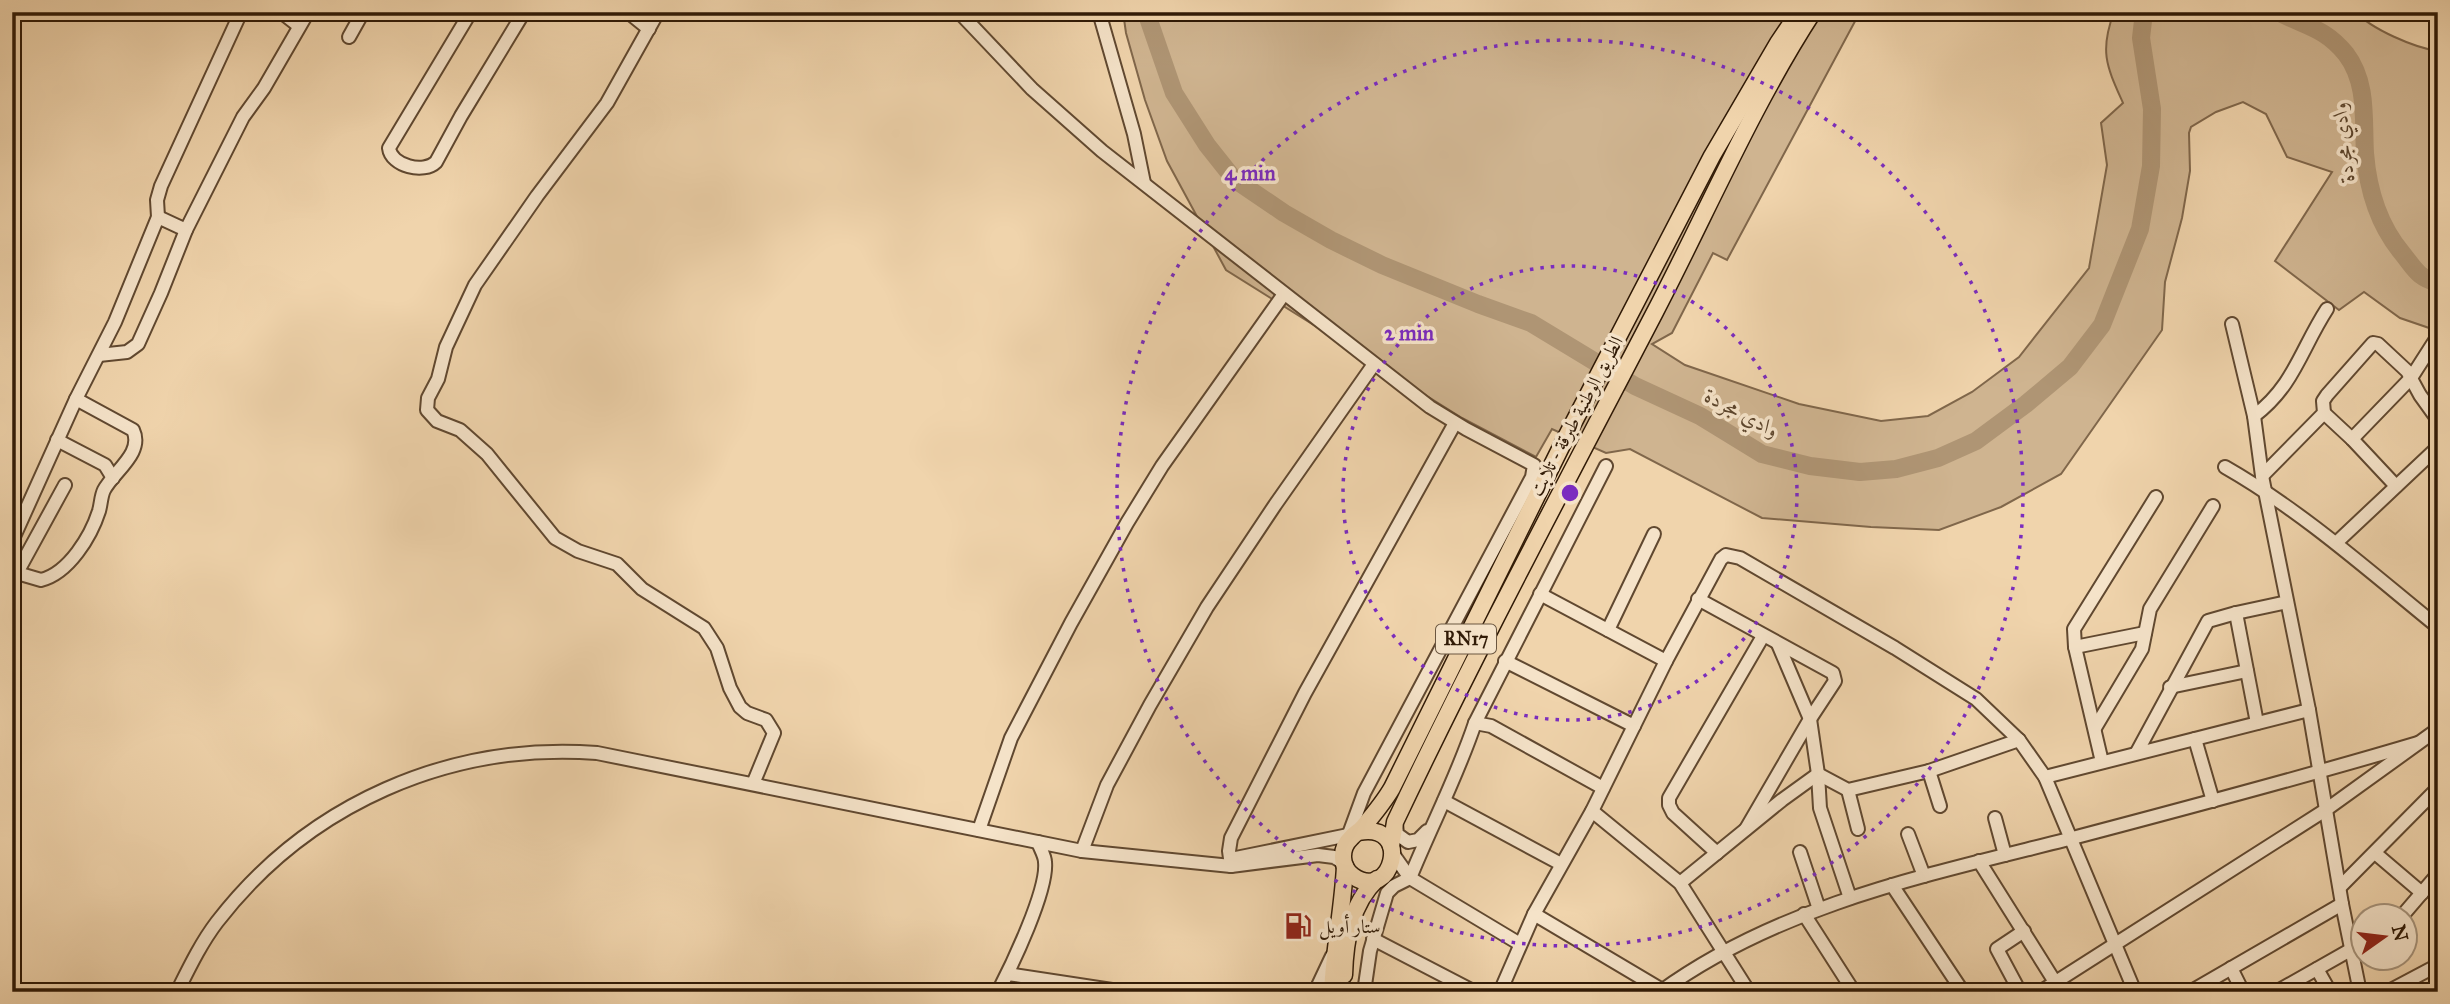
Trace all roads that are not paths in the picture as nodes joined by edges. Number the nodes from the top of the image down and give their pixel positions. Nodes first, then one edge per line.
1 (241, 12) edge
2 (281, 12) edge
3 (308, 12) edge
4 (363, 12) edge
5 (468, 12) edge
6 (628, 12) edge
7 (658, 12) edge
8 (959, 12) edge
9 (1099, 12) edge
10 (1799, 12) edge
11 (1813, 12) edge
12 (518, 15) edge
13 (299, 26) junction
14 (649, 29) junction
15 (349, 37) dead end
16 (1144, 183) junction
17 (158, 217) junction
18 (186, 230) junction
19 (1284, 294) junction
20 (2327, 309) dead end
21 (2232, 324) dead end
22 (2436, 339) edge
23 (99, 355) junction
24 (1374, 364) junction
25 (2411, 378) junction
26 (76, 399) junction
27 (2324, 413) junction
28 (2253, 416) junction
29 (2438, 419) edge
30 (1455, 423) junction
31 (2352, 439) junction
32 (57, 440) junction
33 (2438, 447) edge
34 (1606, 466) dead end
35 (2225, 467) dead end
36 (2262, 476) junction
37 (113, 478) junction
38 (65, 485) dead end
39 (2396, 486) junction
40 (2265, 490) junction
41 (2156, 497) dead end
42 (2213, 506) dead end
43 (1654, 534) dead end
44 (12, 541) edge
45 (2336, 543) junction
46 (14, 579) edge
47 (1539, 594) junction
48 (1698, 599) junction
49 (2287, 602) junction
50 (2236, 612) junction
51 (2438, 627) edge
52 (1608, 630) junction
53 (2145, 633) junction
54 (1763, 636) junction
55 (1778, 644) junction
56 (2075, 647) junction
57 (1505, 661) junction
58 (1666, 661) junction
59 (2247, 671) junction
60 (2170, 687) junction
61 (2309, 710) junction
62 (1810, 719) junction
63 (1475, 723) junction
64 (2257, 723) junction
65 (1634, 726) junction
66 (2095, 728) junction
67 (2438, 729) edge
68 (2195, 739) junction
69 (2019, 740) junction
70 (2418, 743) junction
71 (2137, 752) junction
72 (2102, 762) junction
73 (1929, 771) junction
74 (2320, 773) junction
75 (1818, 774) junction
76 (2045, 776) junction
77 (752, 784) junction
78 (1603, 788) junction
79 (2438, 788) edge
80 (1847, 790) junction
81 (1364, 793) junction
82 (1444, 801) junction
83 (2213, 801) junction
84 (1940, 806) dead end
85 (2327, 809) junction
86 (1592, 811) junction
87 (1371, 817) junction
88 (1995, 818) dead end
89 (1395, 822) junction
90 (1430, 828) junction
91 (1746, 829) junction
92 (1858, 829) dead end
93 (979, 830) junction
94 (1908, 834) dead end
95 (1352, 836) junction
96 (2072, 838) junction
97 (1038, 842) junction
98 (1389, 845) junction
99 (1082, 851) junction
100 (1800, 852) dead end
101 (1717, 853) junction
102 (2375, 853) junction
103 (2005, 855) junction
104 (1979, 862) junction
105 (1230, 863) junction
106 (1561, 864) junction
107 (1344, 865) junction
108 (2438, 874) edge
109 (1924, 876) junction
110 (1380, 878) junction
111 (1410, 878) junction
112 (1680, 883) junction
113 (1892, 885) junction
114 (2340, 887) junction
115 (2422, 893) junction
116 (1850, 898) junction
117 (1361, 899) junction
118 (2414, 902) edge
119 (2342, 904) junction
120 (1819, 909) junction
121 (1534, 914) junction
122 (1804, 914) junction
123 (1379, 916) junction
124 (2024, 931) junction
125 (2348, 931) edge
126 (1373, 939) junction
127 (2115, 942) junction
128 (1520, 943) junction
129 (2348, 951) edge
130 (1334, 952) junction
131 (1724, 952) junction
132 (2438, 965) edge
133 (2231, 968) junction
134 (2316, 969) junction
135 (2360, 972) edge
136 (1008, 974) junction
137 (2048, 988) edge
138 (1661, 991) edge
139 (2359, 991) edge
140 (177, 992) edge
141 (998, 992) edge
142 (1125, 992) edge
143 (1315, 992) edge
144 (1332, 992) edge
145 (1343, 992) edge
146 (1364, 992) edge
147 (1475, 992) edge
148 (1500, 992) edge
149 (1749, 992) edge
150 (1854, 992) edge
151 (1963, 992) edge
152 (2020, 992) edge
153 (2135, 992) edge
154 (2190, 992) edge
155 (2243, 992) edge
156 (2276, 992) edge
157 (2330, 992) edge
158 (2387, 992) edge

1 - 17 street
2 - 13 street
3 - 13 street
4 - 15 street
5 - 12 street
6 - 14 street
7 - 14 street
8 - 16 street
9 - 16 street
10 - 87 main road, الطريق الوطنية طبرقة - تلابت / RN17
11 - 89 main road, الطريق الوطنية طبرقة - تلابت / RN17
13 - 18 street
14 - 77 street
16 - 19 street
17 - 18 street
17 - 23 street
18 - 23 street
19 - 24 street
19 - 93 street
20 - 28 street
21 - 28 street
22 - 25 street
23 - 26 street
24 - 30 street
24 - 99 street
25 - 27 street
25 - 29 street
25 - 31 street
26 - 32 street
26 - 37 street
27 - 31 street
27 - 36 street
28 - 36 street
30 - 81 street
30 - 105 street
31 - 39 street
32 - 37 street
32 - 44 street
33 - 39 street
34 - 47 street
35 - 40 street
36 - 40 street
37 - 46 street
38 - 46 street
39 - 45 street
40 - 45 street
40 - 49 street
41 - 56 street
42 - 53 street
43 - 52 street
45 - 51 street
47 - 52 street
47 - 57 street
48 - 54 street
48 - 58 street
48 - 69 street
49 - 50 street
49 - 61 street
50 - 59 street
50 - 60 street
52 - 58 street
53 - 56 street
53 - 66 street
54 - 55 street
54 - 101 street
55 - 62 street
55 - 62 street
56 - 66 street
57 - 63 street
57 - 65 street
58 - 65 street
59 - 60 street
59 - 64 street
60 - 71 street
61 - 64 street
61 - 74 street
62 - 75 street
62 - 91 street
63 - 78 street
63 - 82 street
64 - 68 street
65 - 78 street
66 - 72 street
67 - 70 street
68 - 71 street
68 - 83 street
69 - 73 street
69 - 76 street
70 - 74 street
70 - 85 street
71 - 72 street
72 - 76 street
73 - 80 street
73 - 84 street
74 - 83 street
74 - 85 street
75 - 80 street
75 - 91 street
75 - 116 street
76 - 96 street
77 - 93 street
77 - 140 street
78 - 86 street
79 - 102 street
80 - 92 street
81 - 87 street
81 - 95 street
82 - 90 street
82 - 106 street
83 - 96 street
85 - 114 street
85 - 127 street
86 - 106 street
86 - 112 street
87 - 95 main road, الطريق الوطنية طبرقة - تلابت / RN17
87 - 98 street
88 - 103 street
89 - 90 street
89 - 98 main road, الطريق الوطنية طبرقة - تلابت / RN17
90 - 111 street
91 - 101 street
93 - 97 street
94 - 109 street
95 - 98 main road
95 - 105 street
95 - 107 main road
96 - 103 street
96 - 127 street
97 - 99 street
97 - 136 street
98 - 110 main road, RN17
98 - 111 street
99 - 105 street
100 - 120 street
101 - 112 street
102 - 114 street
102 - 115 street
103 - 104 street
104 - 109 street
104 - 124 street
105 - 107 street
106 - 121 street
107 - 110 main road
107 - 130 main road
108 - 115 street
109 - 113 street
110 - 111 street
110 - 117 main road, RN17
111 - 123 street
111 - 128 street
112 - 131 street
113 - 116 street
113 - 151 street
114 - 119 street
115 - 118 street
116 - 120 street
117 - 123 street
117 - 145 main road, RN17
119 - 125 street
119 - 133 street
120 - 122 street
121 - 128 street
121 - 138 street
122 - 131 street
122 - 150 street
123 - 126 street
124 - 137 street
124 - 152 street
126 - 146 street
126 - 147 street
127 - 137 street
127 - 153 street
128 - 148 street
129 - 134 street
130 - 143 street
130 - 144 main road
131 - 138 street
131 - 149 street
132 - 158 street
133 - 154 street
133 - 155 street
134 - 156 street
134 - 157 street
135 - 139 street
136 - 141 street
136 - 142 street

